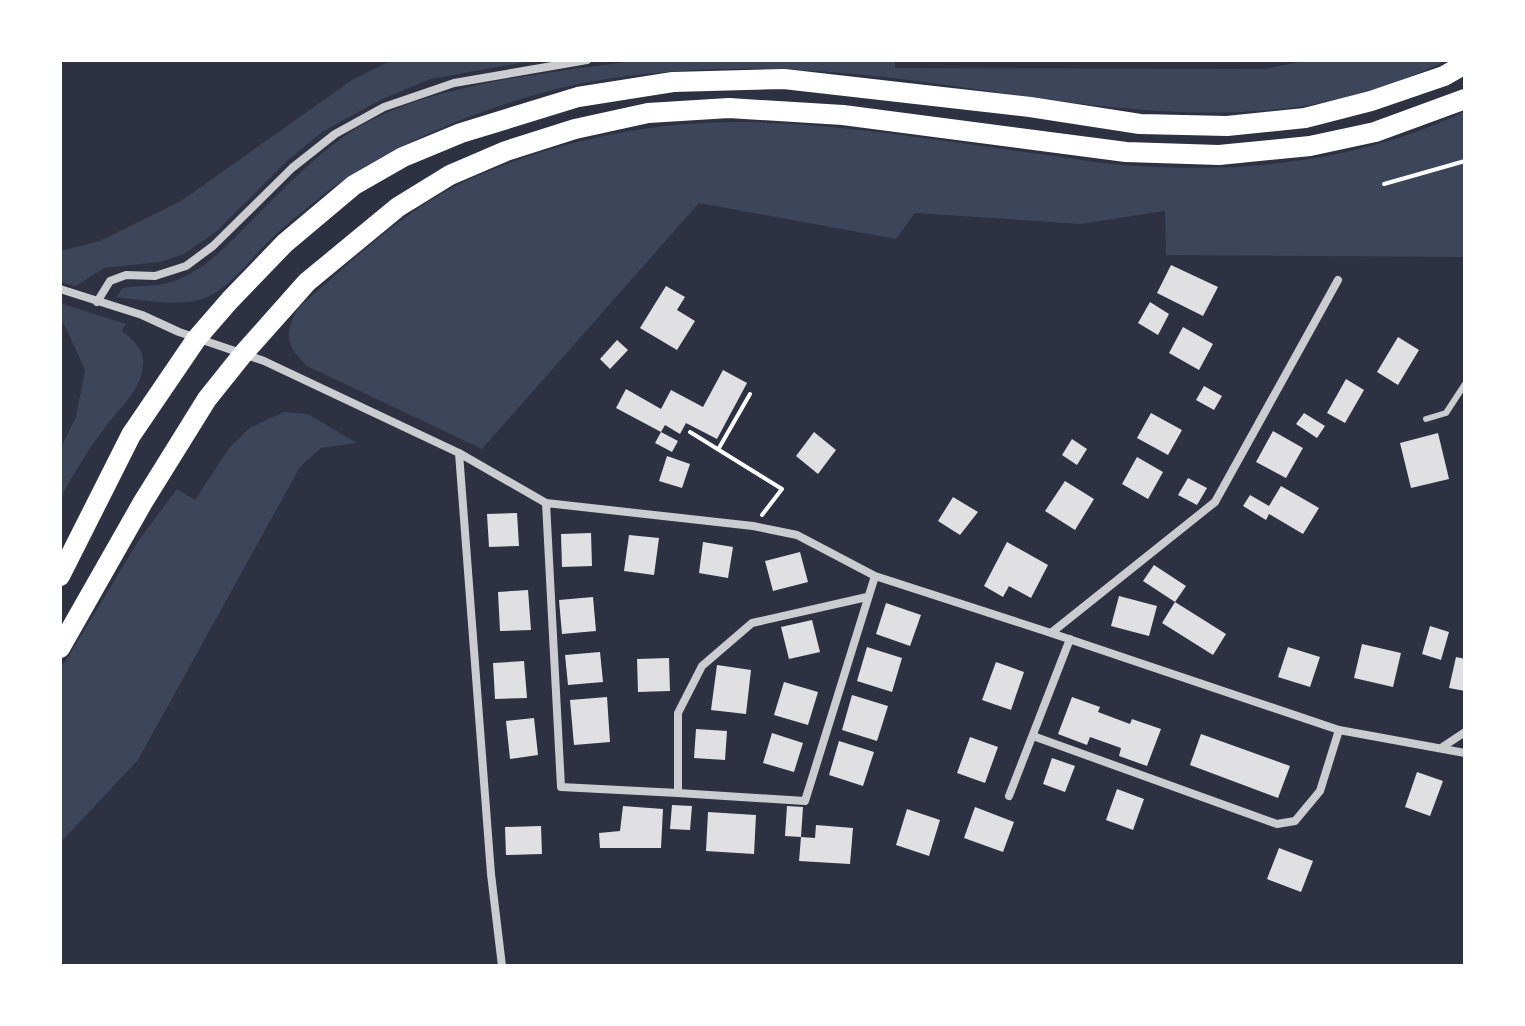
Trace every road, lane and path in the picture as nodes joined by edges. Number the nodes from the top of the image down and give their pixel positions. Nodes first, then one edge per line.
1 (587, 60) edge
2 (1465, 64) edge
3 (1465, 99) edge
4 (1465, 161) edge
5 (1384, 184) dead end
6 (1338, 280) dead end
7 (60, 289) edge
8 (97, 302) junction
9 (197, 338) junction
10 (243, 354) junction
11 (1465, 384) edge
12 (750, 394) dead end
13 (1426, 419) dead end
14 (690, 432) dead end
15 (719, 448) junction
16 (459, 453) junction
17 (546, 503) junction
18 (753, 526) junction
19 (60, 576) edge
20 (875, 576) junction
21 (867, 597) junction
22 (1051, 633) junction
23 (1070, 639) junction
24 (60, 648) edge
25 (1339, 730) junction
26 (1465, 732) edge
27 (1033, 736) junction
28 (1441, 749) junction
29 (1465, 753) edge
30 (678, 793) junction
31 (1009, 796) dead end
32 (502, 966) edge

1 - 8 street
2 - 9 main road
3 - 10 main road
4 - 5 path
6 - 22 street
7 - 8 street
8 - 9 street
9 - 10 street
9 - 19 main road
10 - 16 street
10 - 24 main road
11 - 13 lane
12 - 15 path
14 - 15 path
15 - 18 path
16 - 17 street
16 - 32 street
17 - 18 street
17 - 30 street
18 - 20 street
20 - 21 street
20 - 22 street
21 - 30 street
21 - 30 street
22 - 23 street
23 - 25 street
23 - 27 street
25 - 27 street
25 - 28 street
26 - 28 street
27 - 31 street
28 - 29 street

